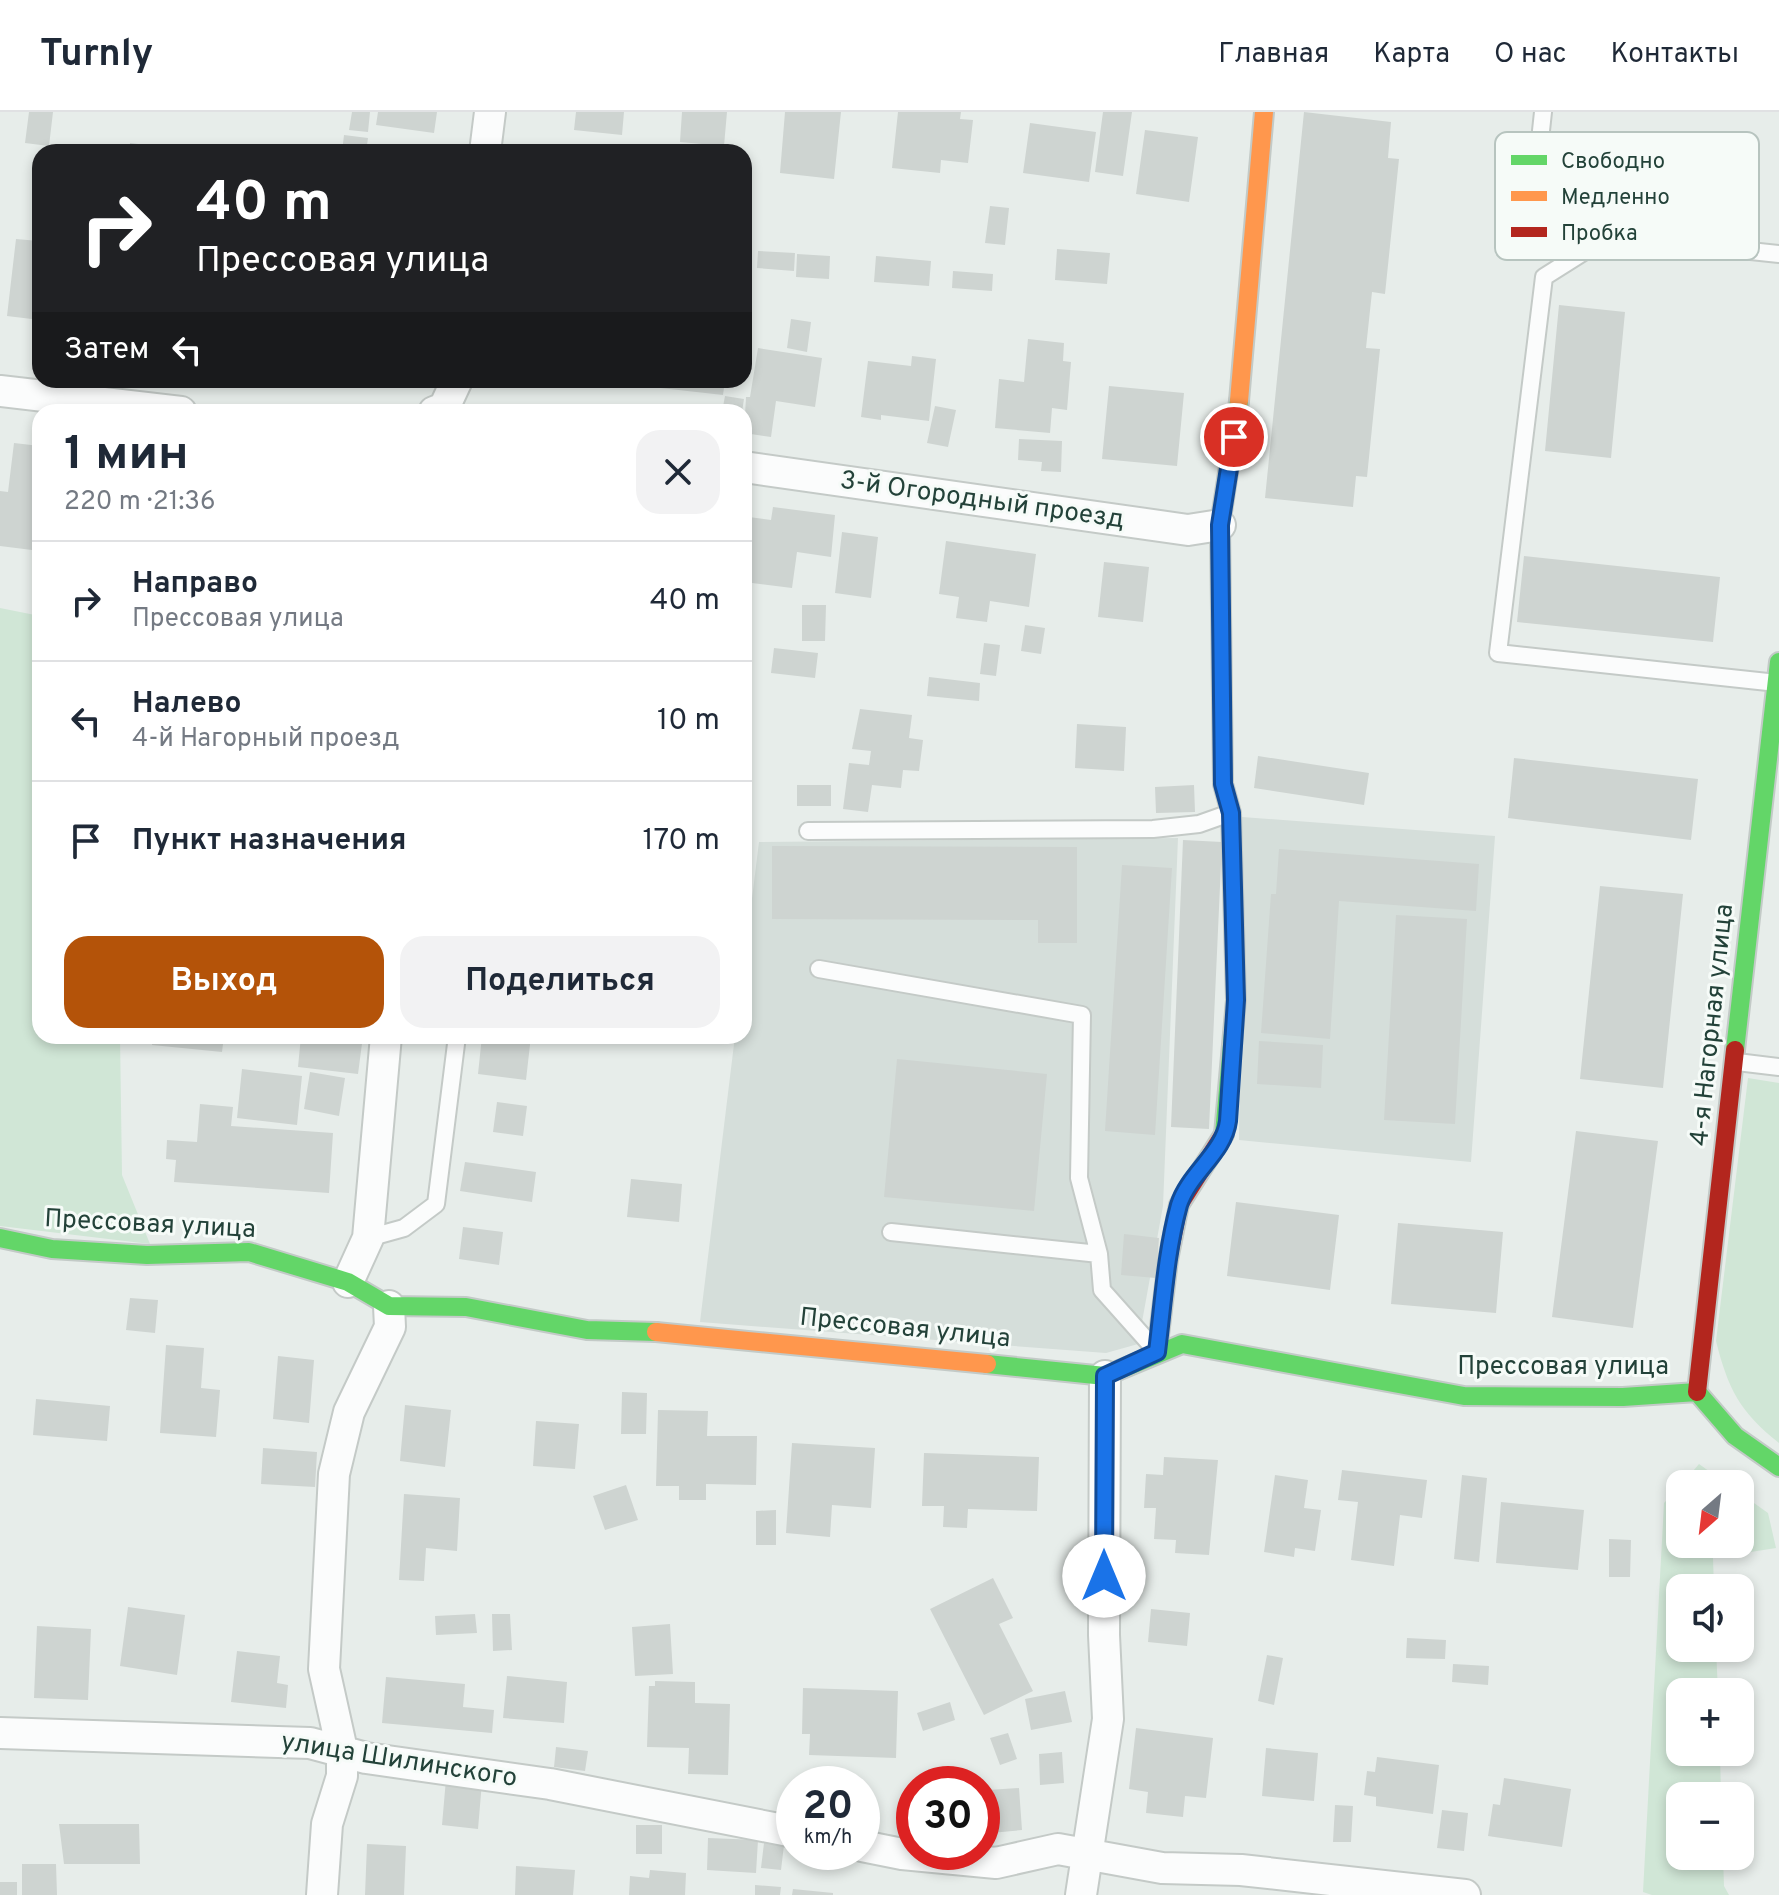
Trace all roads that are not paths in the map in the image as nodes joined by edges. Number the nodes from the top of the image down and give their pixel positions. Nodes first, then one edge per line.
1 (490, 112) edge
2 (1264, 112) edge
3 (1543, 112) edge
4 (1541, 132) edge
5 (486, 144) edge
6 (1759, 252) edge
7 (1779, 254) edge
8 (1571, 260) edge
9 (0, 391) edge
10 (112, 404) edge
11 (752, 468) edge
12 (1220, 525) junction
13 (1779, 662) edge
14 (1777, 683) junction
15 (1231, 813) junction
16 (808, 831) dead end
17 (819, 969) dead end
18 (385, 1044) edge
19 (456, 1044) edge
20 (1736, 1061) junction
21 (1779, 1067) edge
22 (891, 1232) dead end
23 (0, 1238) edge
24 (368, 1238) junction
25 (1099, 1254) junction
26 (348, 1282) junction
27 (389, 1306) junction
28 (1157, 1352) junction
29 (1105, 1376) junction
30 (1697, 1392) junction
31 (1779, 1467) edge
32 (0, 1733) edge
33 (342, 1750) junction
34 (776, 1828) edge
35 (880, 1850) edge
36 (1086, 1853) junction
37 (322, 1895) edge
38 (1081, 1895) edge
39 (1465, 1895) edge

1 - 5 street
2 - 12 street
3 - 4 lane
6 - 7 lane
8 - 14 lane
9 - 10 street
11 - 12 street, 3-й Огородный проезд
12 - 15 street
13 - 14 street, 4-я Нагорная улица
14 - 20 street, 4-я Нагорная улица
15 - 16 lane
15 - 28 street
17 - 25 lane
18 - 24 street
19 - 24 lane
20 - 21 lane
20 - 30 street, 4-я Нагорная улица
22 - 25 lane
23 - 26 street, Прессовая улица
24 - 26 street
25 - 28 lane
26 - 27 street, Прессовая улица
27 - 29 street, Прессовая улица
27 - 33 street
28 - 29 street, Прессовая улица
28 - 30 street, Прессовая улица
29 - 36 street
30 - 31 street, Прессовая улица
32 - 33 street, улица Шилинского
33 - 34 street, улица Шилинского
33 - 37 street
35 - 36 street
36 - 38 street
36 - 39 street

